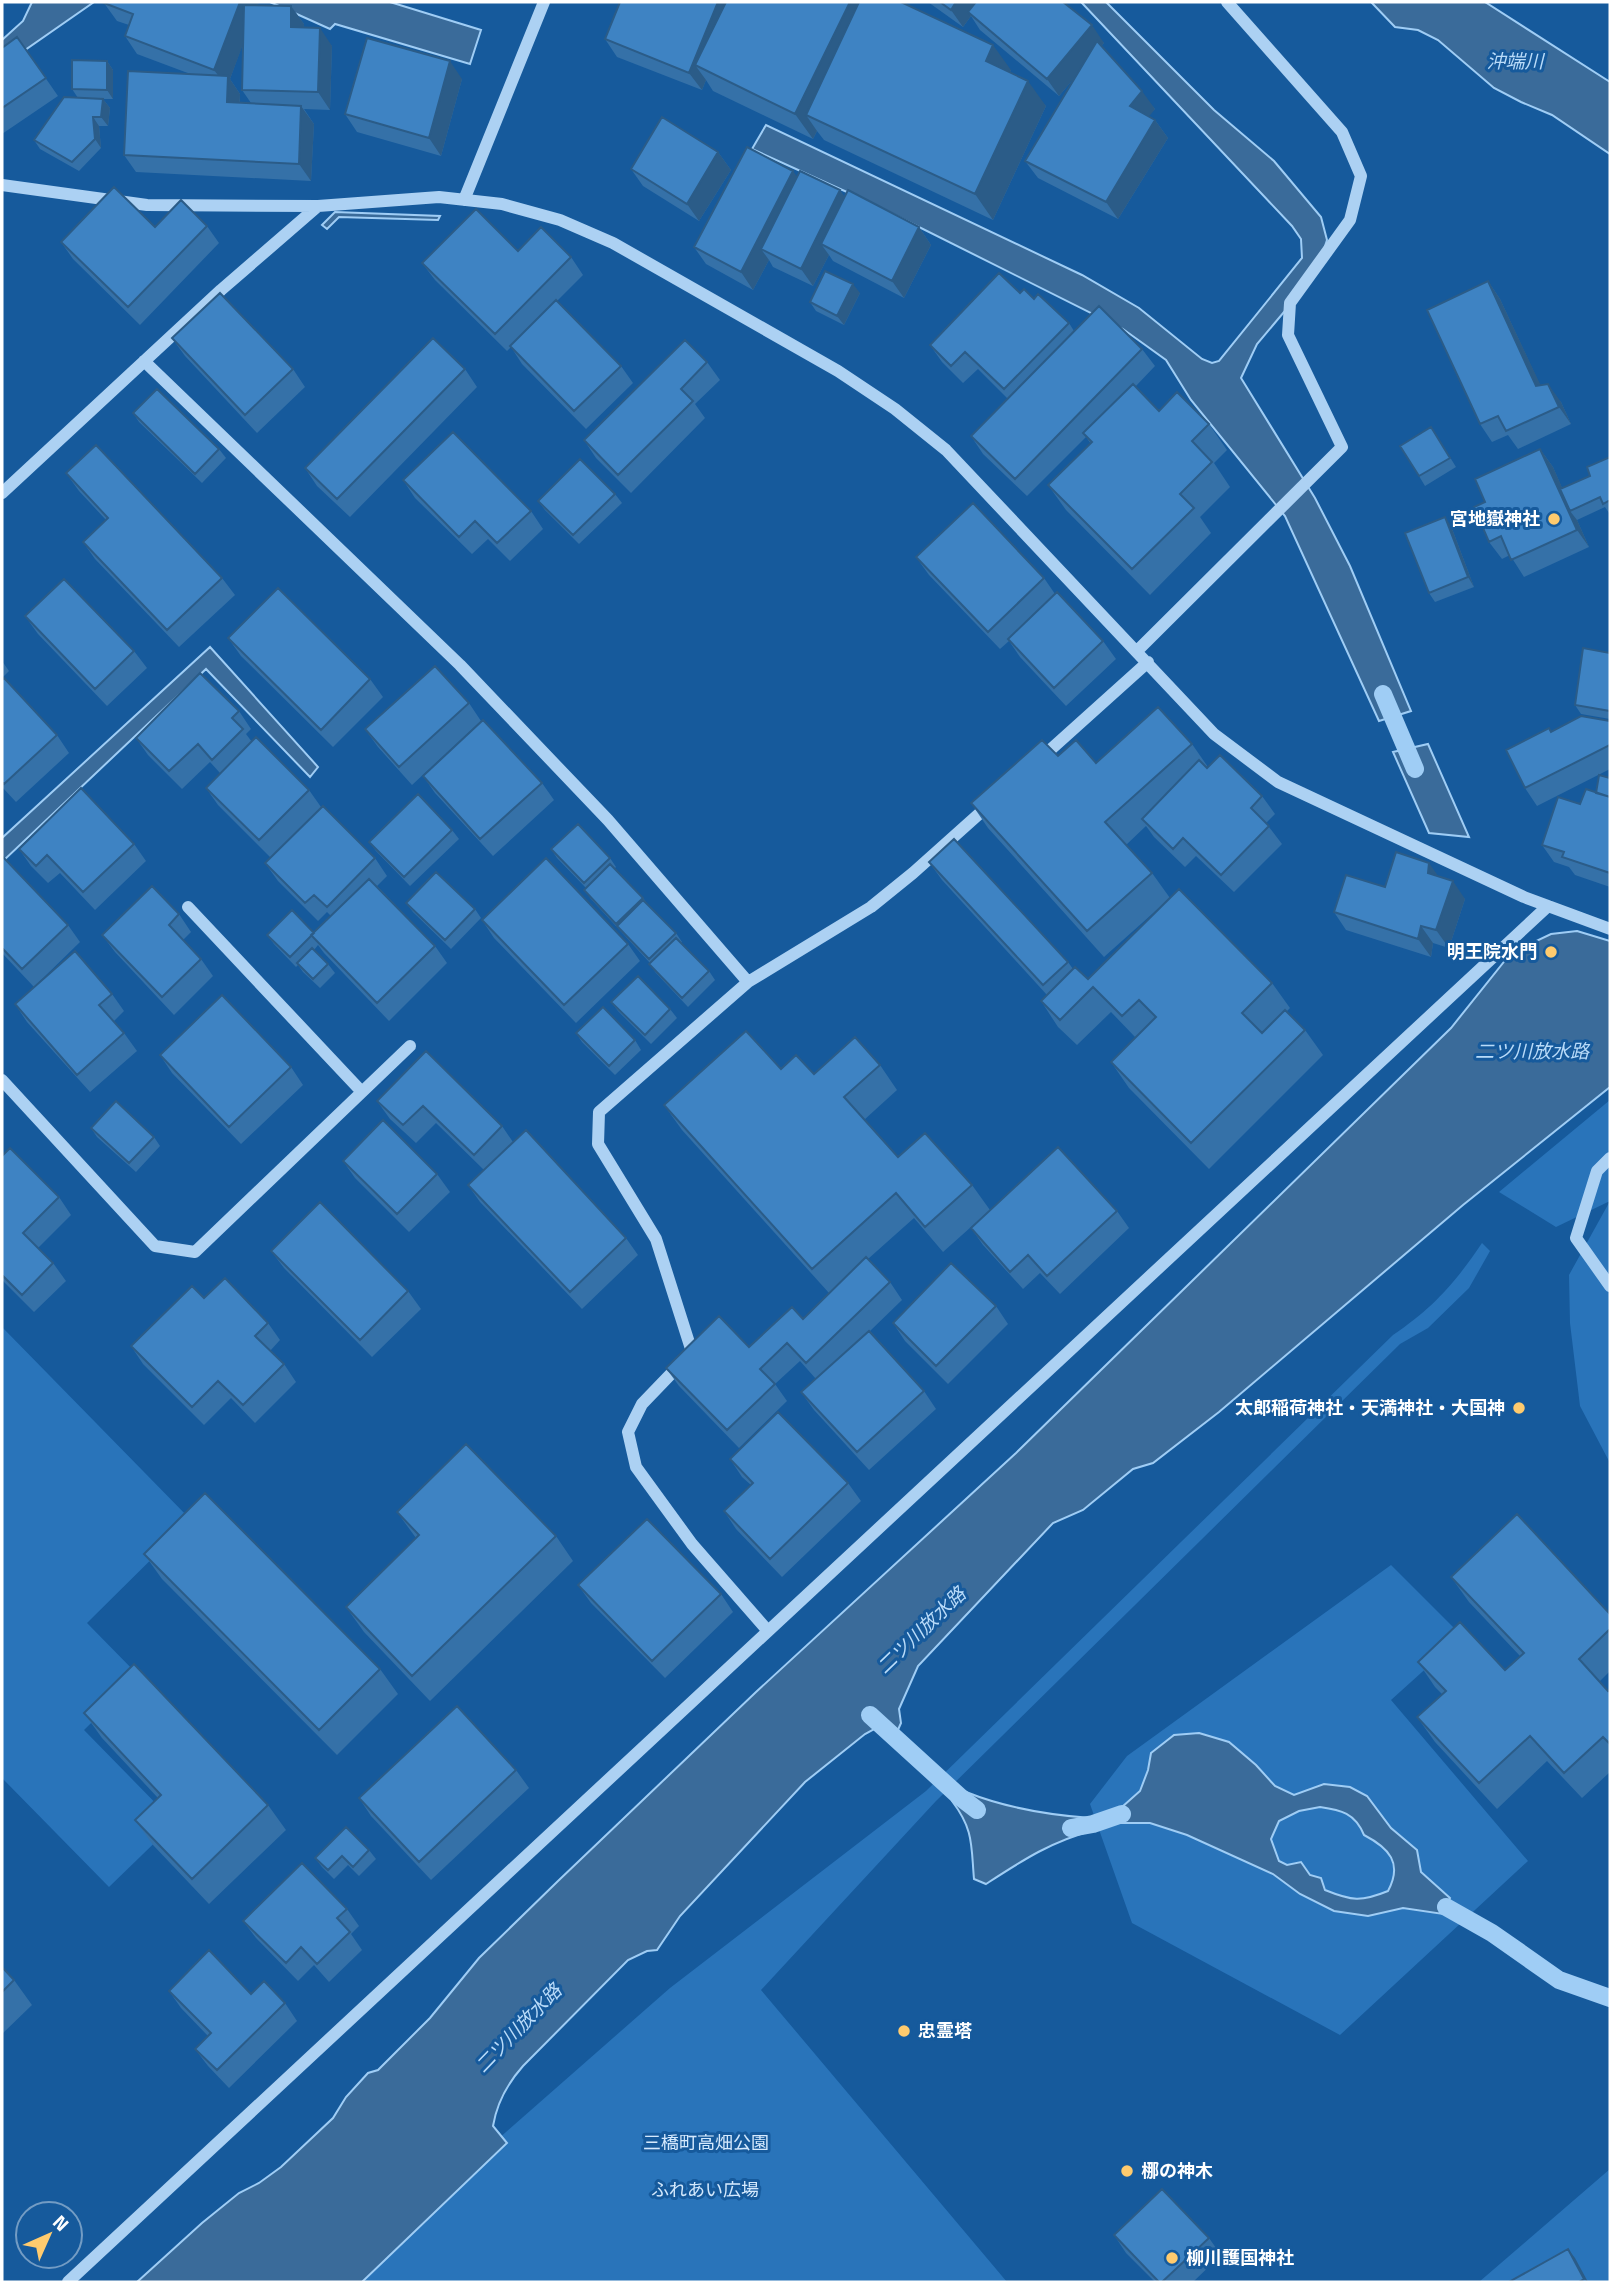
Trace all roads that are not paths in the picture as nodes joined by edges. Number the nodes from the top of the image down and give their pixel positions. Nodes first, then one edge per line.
1 (544, 2) edge
2 (1227, 2) edge
3 (2, 185) edge
4 (464, 200) junction
5 (318, 206) junction
6 (144, 361) junction
7 (2, 493) edge
8 (1138, 650) junction
9 (1148, 662) junction
10 (1025, 772) edge
11 (995, 800) edge
12 (1548, 906) junction
13 (188, 907) dead end
14 (1610, 929) edge
15 (748, 982) junction
16 (410, 1046) dead end
17 (2, 1080) edge
18 (362, 1092) junction
19 (1610, 1158) edge
20 (1610, 1286) edge
21 (768, 1631) junction
22 (68, 2282) edge

1 - 4 street
2 - 8 street
3 - 5 street
4 - 5 street
4 - 8 street
5 - 6 street
6 - 7 street
6 - 15 street
8 - 9 street
9 - 10 street
9 - 12 street
11 - 15 street
12 - 14 street
12 - 21 street
13 - 18 street
15 - 21 street
16 - 18 street
17 - 18 street
19 - 20 street
21 - 22 street

